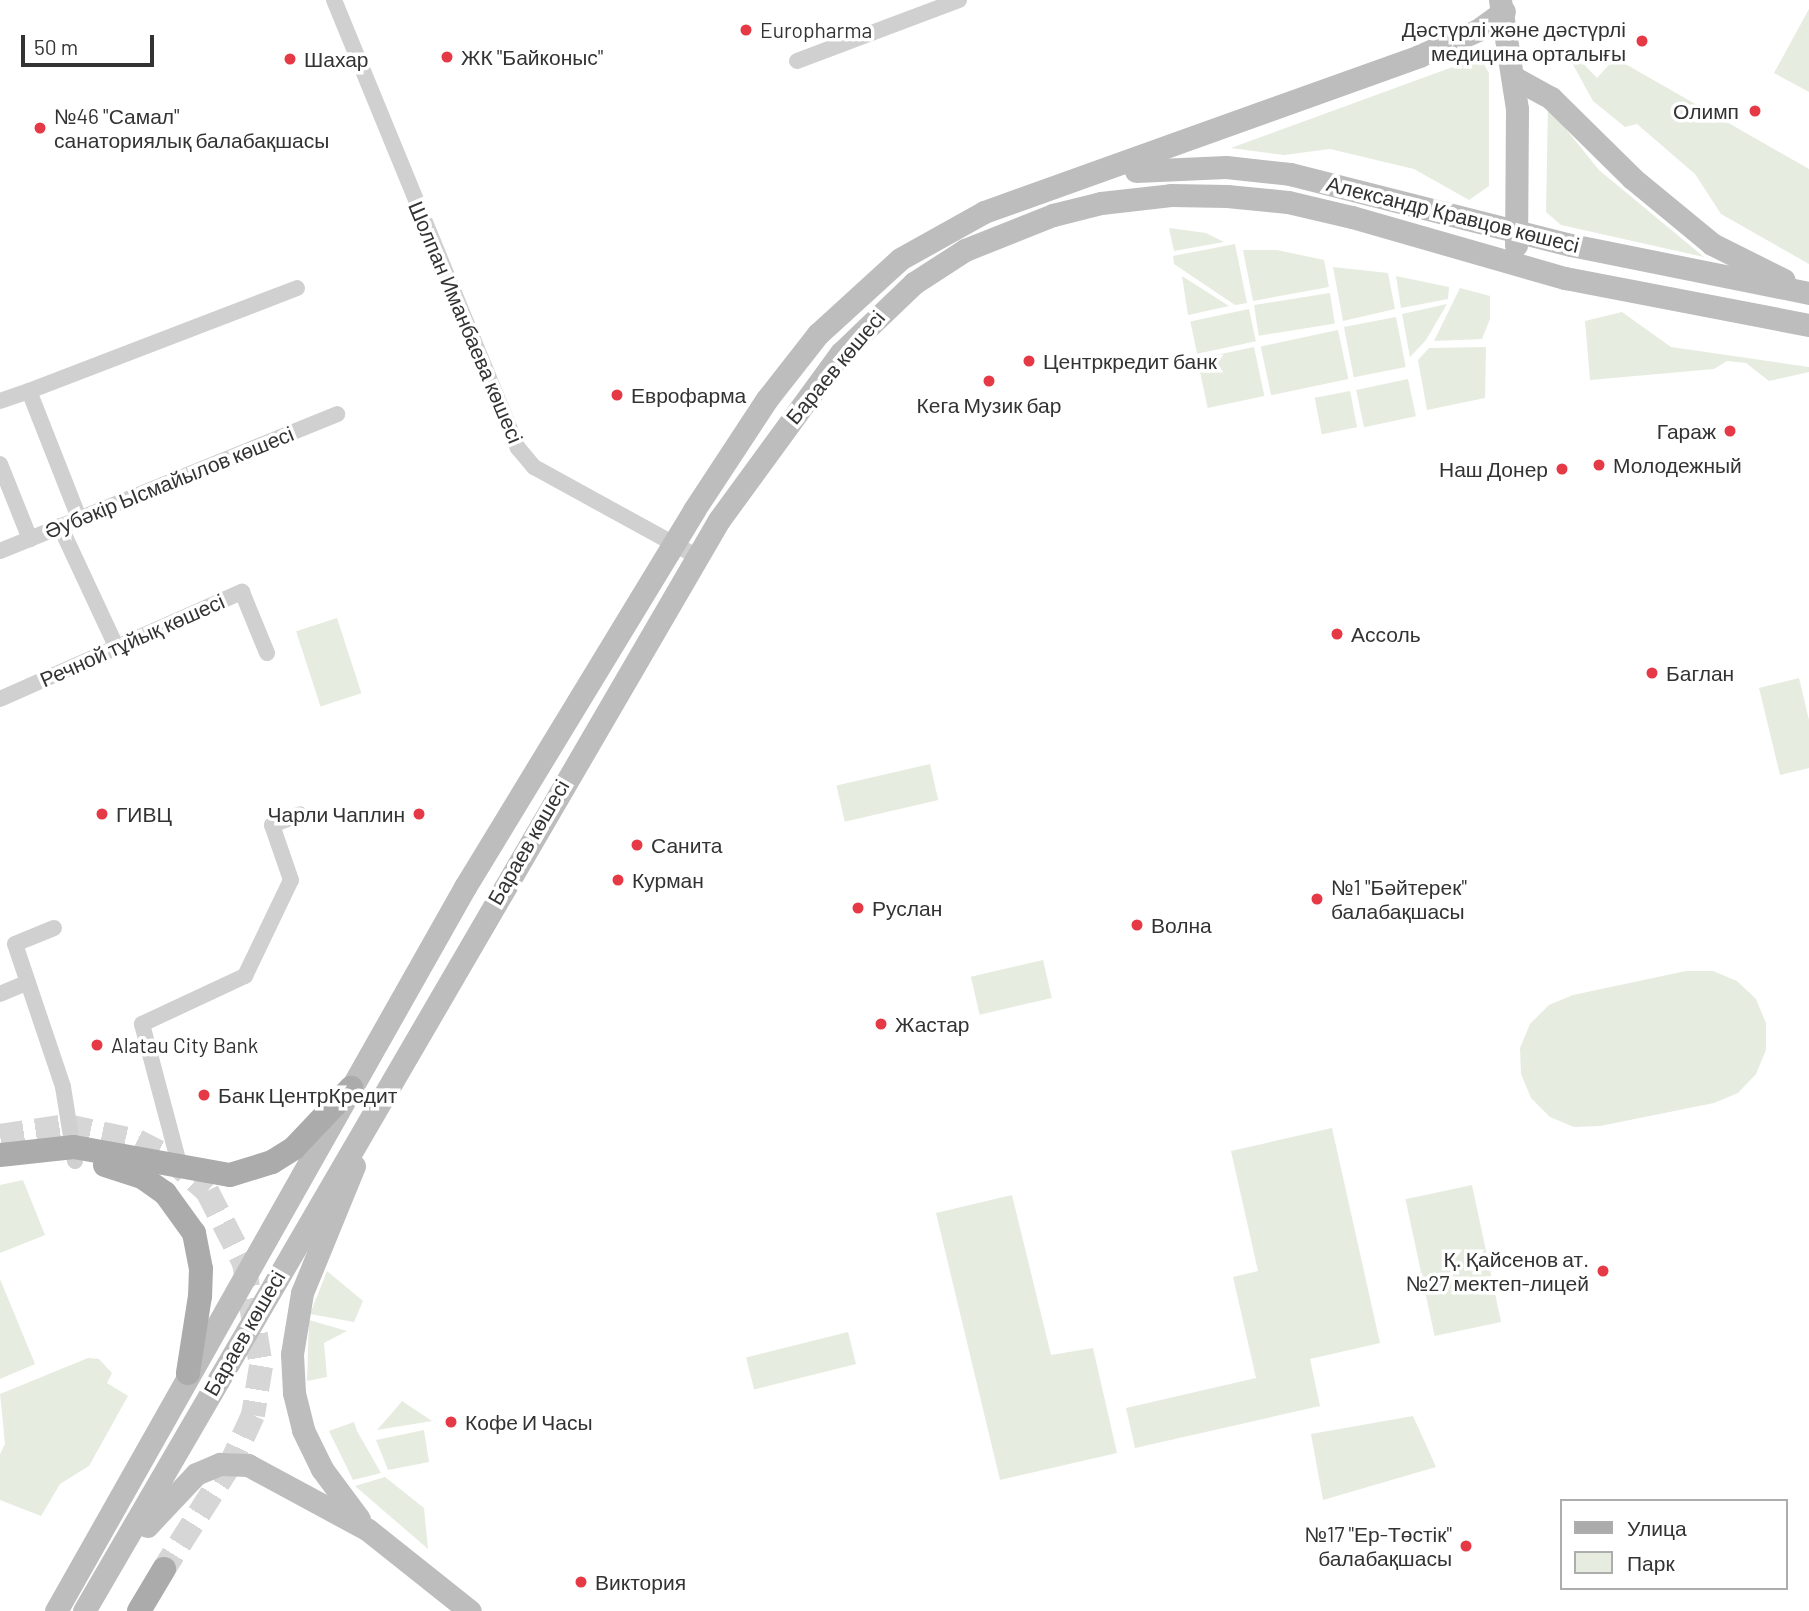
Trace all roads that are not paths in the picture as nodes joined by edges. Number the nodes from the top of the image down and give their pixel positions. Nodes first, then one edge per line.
1 (334, 0) edge
2 (959, 0) edge
3 (1502, 5) edge
4 (797, 61) dead end
5 (1513, 77) junction
6 (1094, 176) junction
7 (1101, 202) joint
8 (1515, 230) junction
9 (1516, 262) junction
10 (296, 288) dead end
11 (1809, 293) edge
12 (1809, 325) edge
13 (29, 391) junction
14 (0, 401) edge
15 (337, 415) dead end
16 (726, 461) junction
17 (0, 464) edge
18 (748, 474) junction
19 (79, 518) junction
20 (60, 526) junction
21 (30, 538) junction
22 (675, 543) junction
23 (0, 551) edge
24 (698, 557) junction
25 (116, 646) junction
26 (267, 653) dead end
27 (0, 698) edge
28 (300, 814) dead end
29 (54, 928) dead end
30 (428, 951) junction
31 (454, 968) junction
32 (28, 982) junction
33 (0, 995) edge
34 (390, 1080) junction
35 (351, 1088) junction
36 (74, 1154) junction
37 (0, 1155) edge
38 (180, 1167) junction
39 (0, 1170) edge
40 (188, 1373) junction
41 (368, 1530) junction
42 (164, 1569) tunnel mouth
43 (86, 1607) edge
44 (56, 1611) edge
45 (139, 1611) edge
46 (470, 1611) edge

1 - 22 street, Шолпан Иманбаева көшесі
2 - 4 street
3 - 5 main road
3 - 6 main road
5 - 8 main road
5 - 11 main road
6 - 8 main road, Александр Кравцов көшесі
6 - 16 main road, Бараев көшесі
7 - 9 main road, Александр Кравцов көшесі
7 - 18 main road, Бараев көшесі
8 - 9 main road
8 - 11 main road, Александр Кравцов көшесі
9 - 12 main road, Александр Кравцов көшесі
10 - 13 street
13 - 14 street
13 - 19 street
15 - 19 street, Әубәкір Ысмайылов көшесі
16 - 18 street
16 - 22 main road, Бараев көшесі
17 - 21 street
18 - 24 main road, Бараев көшесі
19 - 20 street, Әубәкір Ысмайылов көшесі
20 - 21 street, Әубәкір Ысмайылов көшесі
20 - 25 street
21 - 23 street, Әубәкір Ысмайылов көшесі
22 - 24 street, Шолпан Иманбаева көшесі
22 - 30 main road, Бараев көшесі
24 - 31 main road, Бараев көшесі
25 - 26 street, Речной тұйық көшесі
25 - 27 street, Речной тұйық көшесі
28 - 38 street
29 - 32 street
30 - 31 main road
30 - 35 main road, Бараев көшесі
31 - 34 main road, Бараев көшесі
32 - 33 street
32 - 36 street
34 - 41 main road
34 - 43 main road, Бараев көшесі
35 - 38 main road
35 - 40 main road, Бараев көшесі
36 - 37 main road
36 - 38 main road
36 - 39 main road
36 - 40 main road
40 - 44 main road, Бараев көшесі
41 - 43 main road
41 - 46 main road
42 - 45 main road

